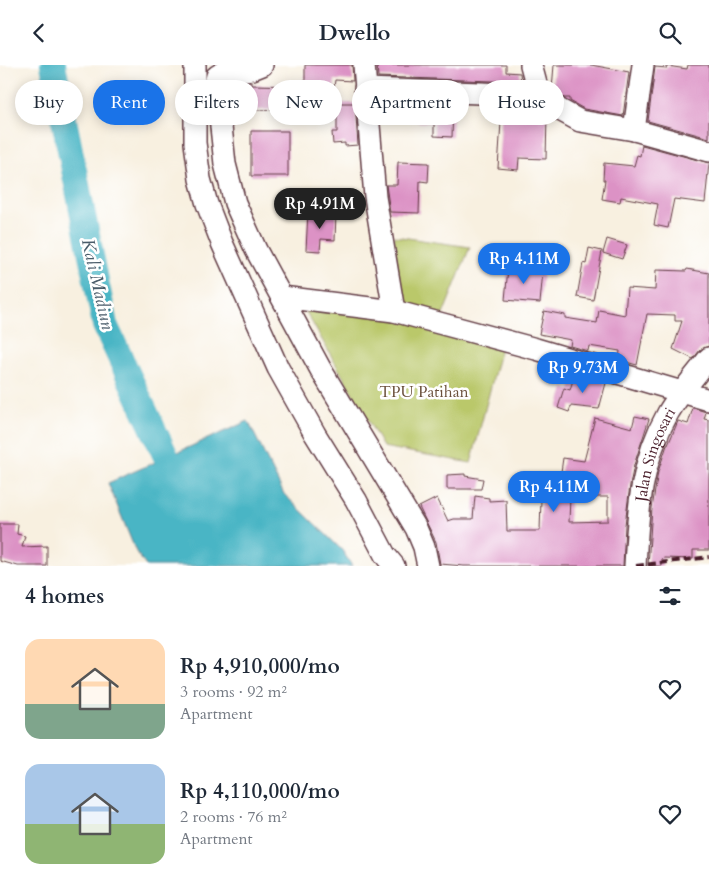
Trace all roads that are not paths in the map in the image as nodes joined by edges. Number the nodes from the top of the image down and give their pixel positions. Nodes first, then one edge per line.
1 (194, 65) edge
2 (262, 65) edge
3 (364, 65) edge
4 (531, 65) edge
5 (643, 65) edge
6 (365, 80) edge
7 (535, 80) edge
8 (564, 112) edge
9 (368, 125) edge
10 (634, 130) junction
11 (709, 151) edge
12 (282, 297) junction
13 (394, 311) junction
14 (709, 358) edge
15 (684, 392) junction
16 (709, 400) edge
17 (394, 566) edge
18 (428, 566) edge
19 (635, 566) edge

1 - 17 street
2 - 12 street
3 - 6 street
4 - 7 street
5 - 10 street
8 - 10 street
9 - 13 street
10 - 11 street
12 - 13 street
12 - 18 street
13 - 15 street
14 - 15 street, Jalan Singosari
15 - 16 street
15 - 19 street, Jalan Singosari

